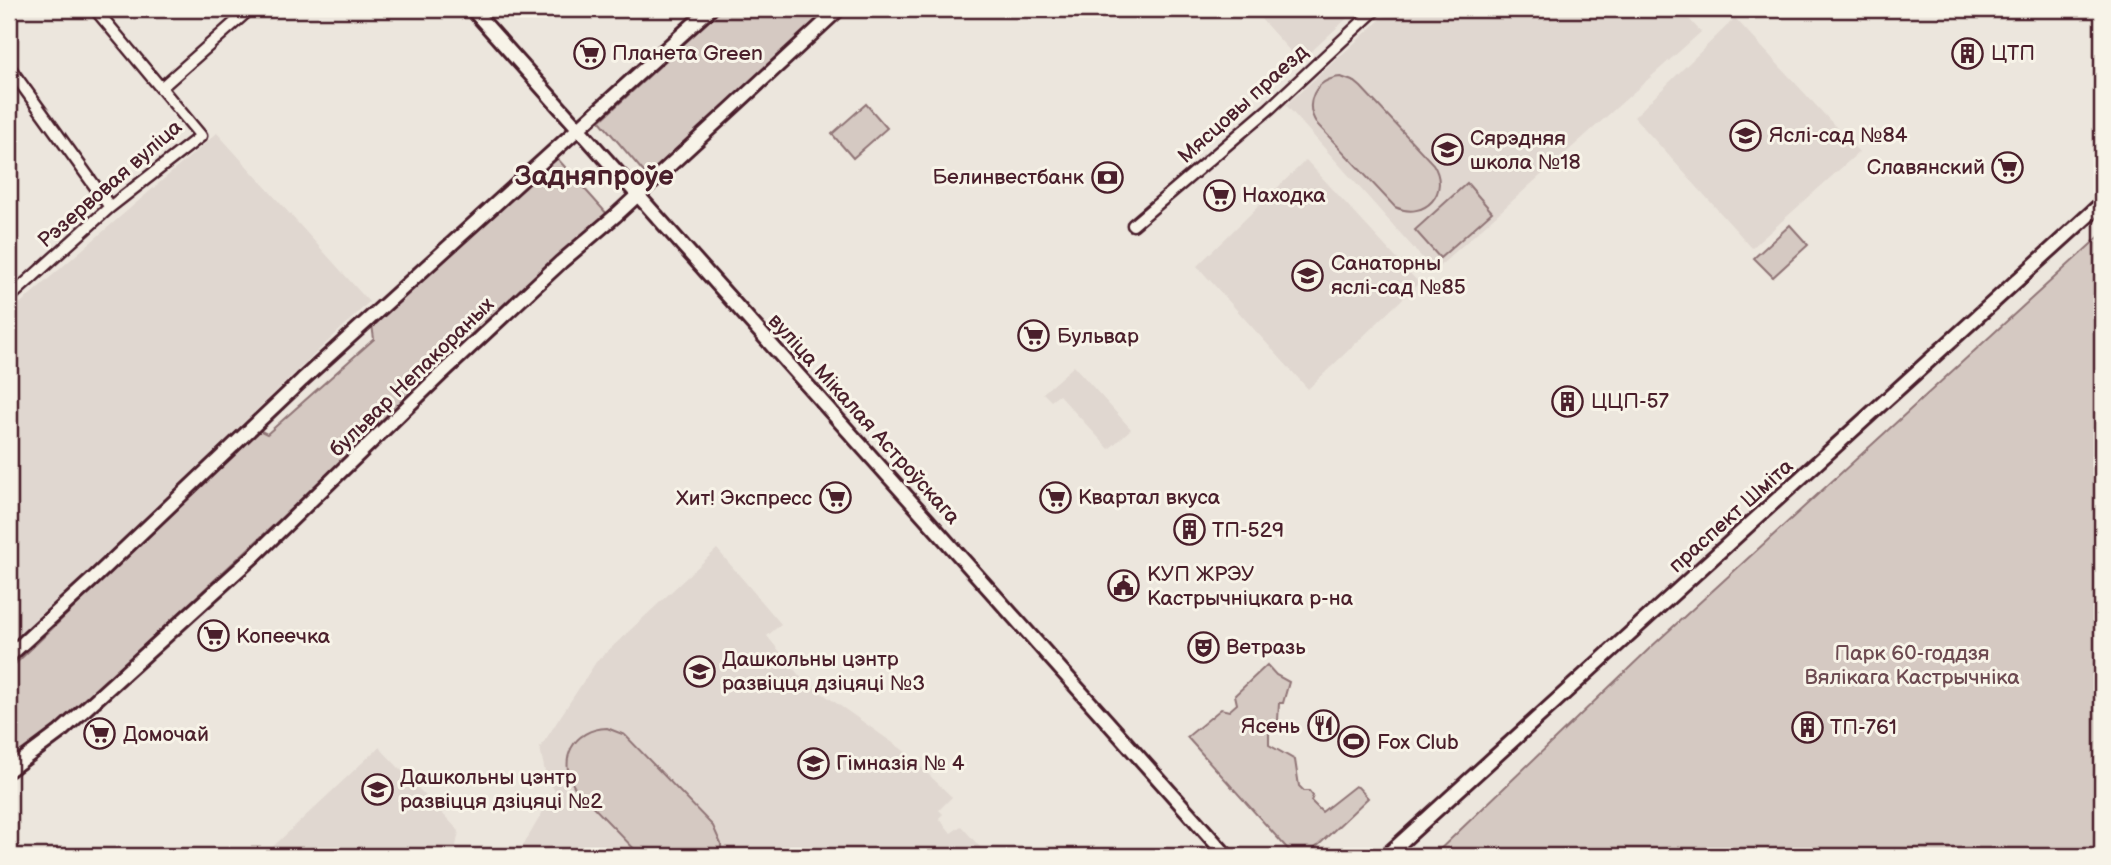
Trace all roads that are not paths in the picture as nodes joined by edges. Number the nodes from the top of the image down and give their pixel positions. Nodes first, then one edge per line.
1 (95, 9) edge
2 (250, 9) edge
3 (471, 9) edge
4 (710, 9) edge
5 (839, 9) edge
6 (1377, 9) edge
7 (9, 67) edge
8 (162, 87) junction
9 (578, 128) junction
10 (638, 195) junction
11 (2102, 204) edge
12 (110, 207) junction
13 (1133, 225) dead end
14 (9, 298) edge
15 (9, 656) edge
16 (9, 770) edge
17 (1227, 856) edge
18 (1386, 856) edge

1 - 8 street
2 - 8 street, Рэзервовая вуліца
3 - 9 main road, вуліца Мікалая Астроўскага
4 - 9 main road
5 - 10 main road, бульвар Непакораных
6 - 13 street, Мясцовы праезд
7 - 12 street
8 - 12 street, Рэзервовая вуліца
9 - 10 main road, вуліца Мікалая Астроўскага
9 - 15 main road
10 - 16 main road, бульвар Непакораных
10 - 17 main road, вуліца Мікалая Астроўскага
11 - 18 main road, праспект Шміта
12 - 14 street, Рэзервовая вуліца

